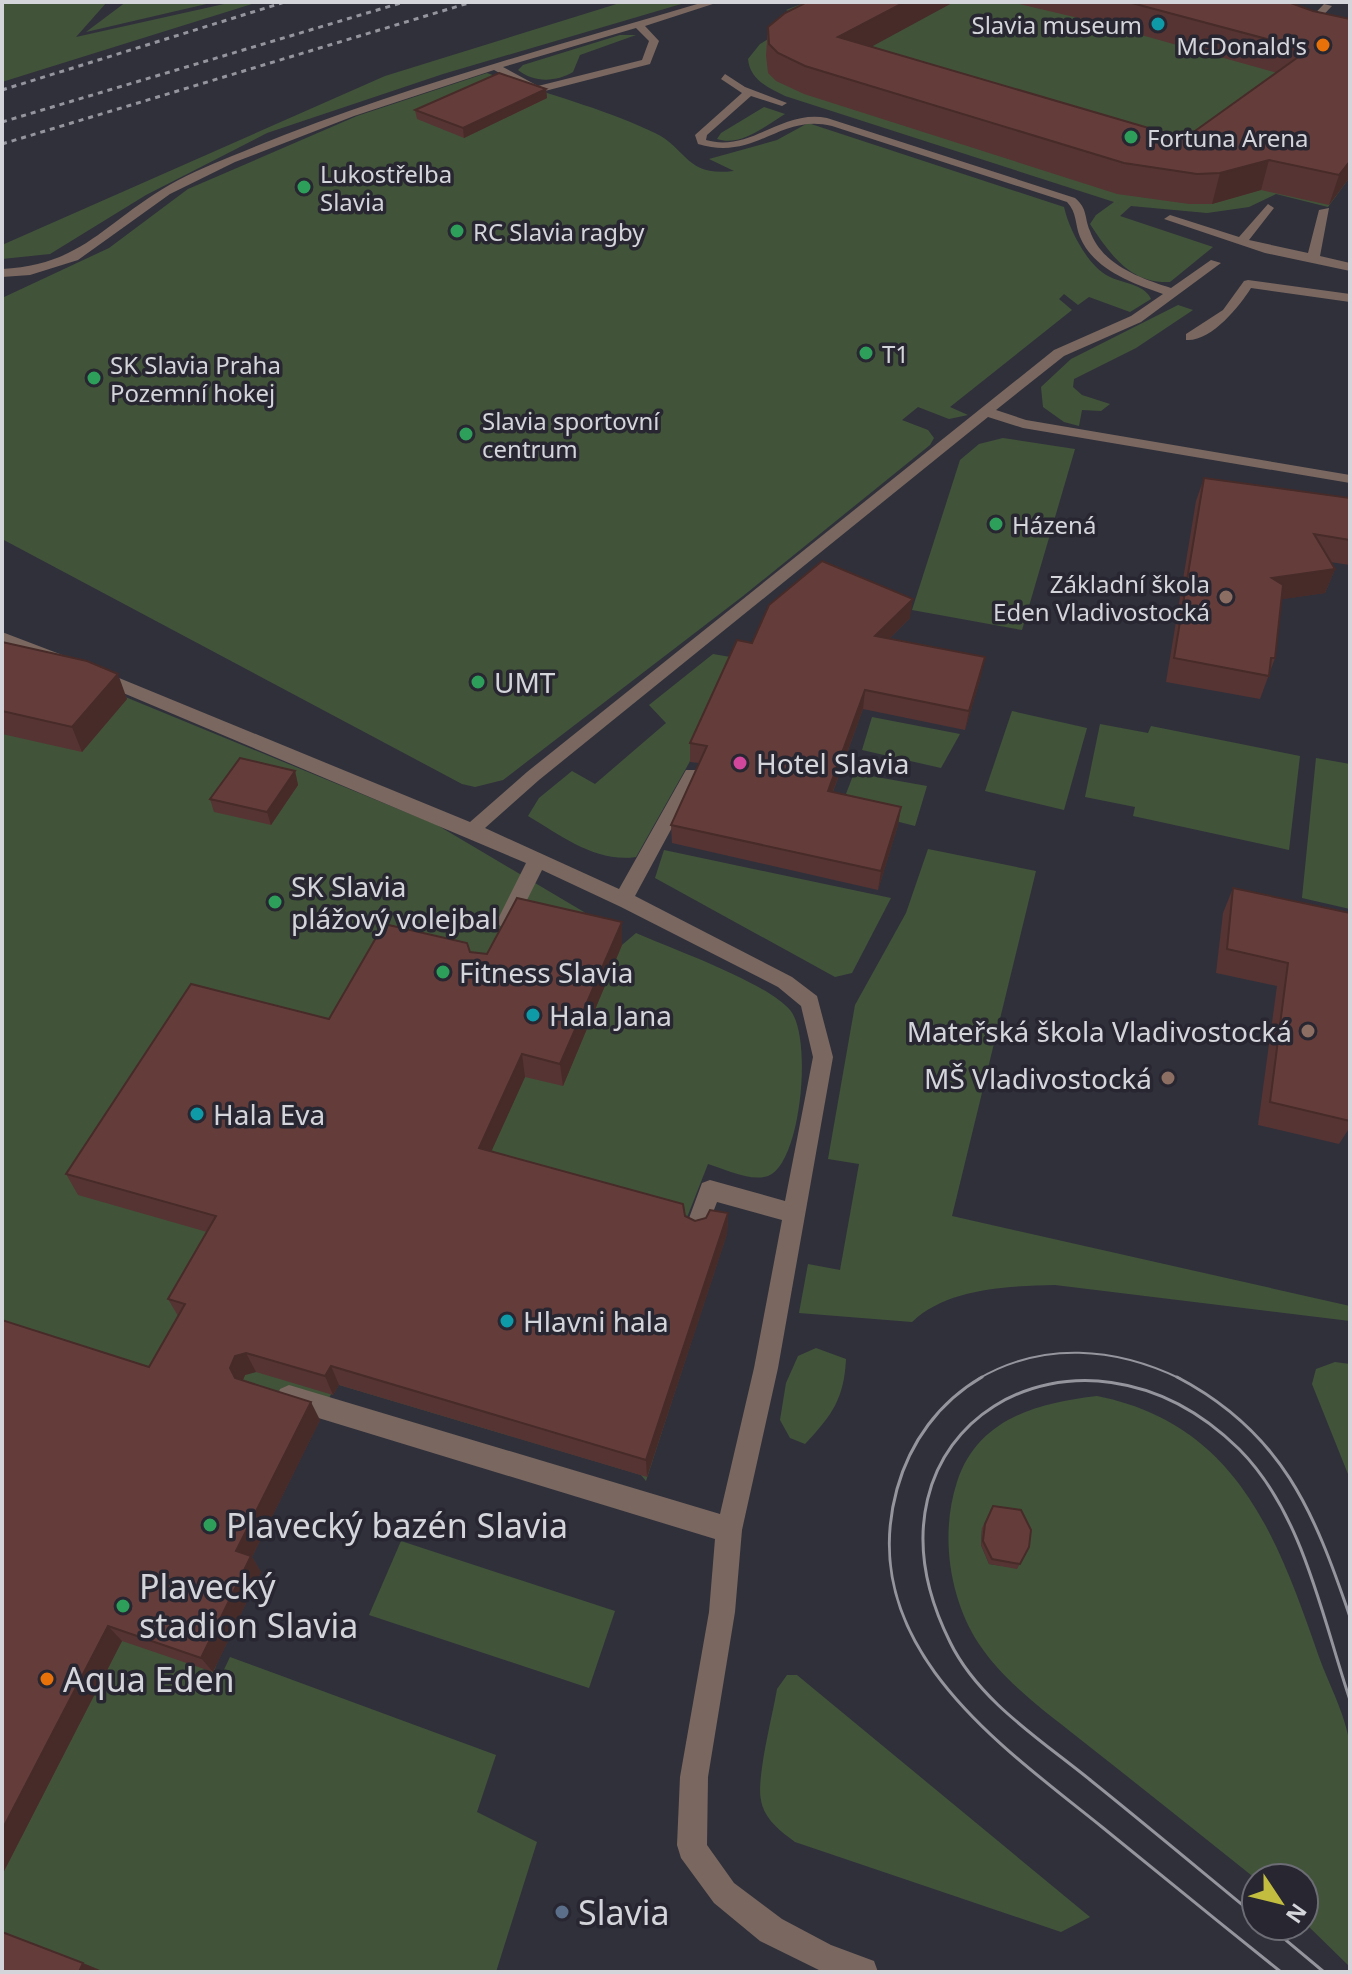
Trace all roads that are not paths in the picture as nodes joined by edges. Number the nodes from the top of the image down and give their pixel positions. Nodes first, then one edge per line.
1 (714, 2) edge
2 (1327, 6) dead end
3 (638, 24) junction
4 (1350, 45) edge
5 (494, 66) junction
6 (725, 77) dead end
7 (749, 92) junction
8 (782, 103) edge
9 (1268, 208) edge
10 (1325, 210) edge
11 (1170, 219) edge
12 (1241, 242) junction
13 (1313, 258) junction
14 (1215, 263) dead end
15 (1350, 267) edge
16 (2, 273) edge
17 (1174, 293) junction
18 (1350, 298) edge
19 (1191, 337) dead end
20 (987, 412) junction
21 (1350, 479) edge
22 (2, 637) edge
23 (692, 774) edge
24 (472, 830) junction
25 (537, 860) junction
26 (623, 900) junction
27 (497, 942) edge
28 (792, 1213) junction
29 (696, 1229) edge
30 (270, 1391) edge
31 (729, 1530) junction
32 (863, 1972) edge

1 - 3 lane
2 - 4 lane
3 - 5 lane
3 - 5 lane
5 - 16 lane
6 - 7 lane
7 - 8 lane
7 - 17 lane
9 - 12 lane
10 - 13 lane
11 - 12 lane
12 - 13 lane
13 - 15 lane
14 - 17 lane
17 - 20 lane
18 - 19 lane
20 - 21 lane
20 - 24 lane
22 - 24 lane
23 - 26 lane
24 - 25 lane
25 - 26 lane
25 - 27 lane
26 - 28 lane
28 - 29 lane
28 - 31 lane
30 - 31 lane
31 - 32 lane

